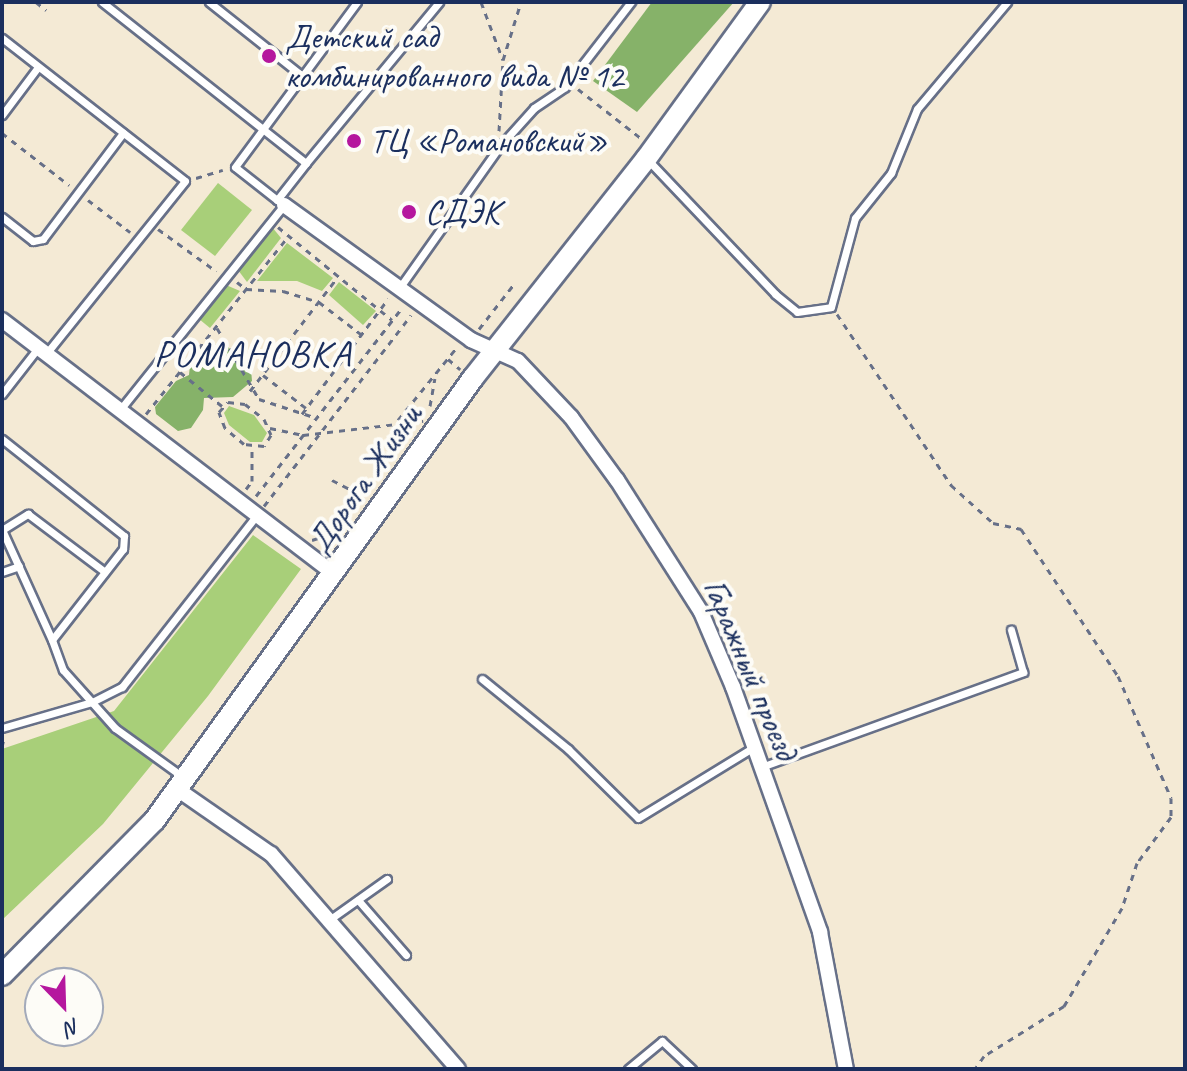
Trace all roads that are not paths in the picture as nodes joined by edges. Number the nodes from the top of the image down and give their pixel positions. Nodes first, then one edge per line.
1 (103, 2) edge
2 (209, 2) edge
3 (357, 2) edge
4 (439, 2) edge
5 (631, 2) edge
6 (760, 2) edge
7 (1007, 2) edge
8 (2, 38) edge
9 (38, 67) junction
10 (301, 75) junction
11 (2, 115) edge
12 (265, 130) junction
13 (123, 133) junction
14 (650, 154) junction
15 (306, 163) junction
16 (281, 203) junction
17 (2, 217) edge
18 (407, 294) junction
19 (2, 320) edge
20 (495, 350) junction
21 (42, 351) junction
22 (2, 394) edge
23 (120, 411) junction
24 (2, 439) edge
25 (247, 508) junction
26 (19, 566) junction
27 (2, 572) edge
28 (105, 572) junction
29 (335, 575) junction
30 (1011, 630) dead end
31 (52, 640) junction
32 (482, 679) dead end
33 (92, 702) junction
34 (2, 728) edge
35 (754, 746) junction
36 (761, 767) junction
37 (181, 784) junction
38 (387, 879) dead end
39 (358, 900) junction
40 (329, 920) junction
41 (406, 955) dead end
42 (5, 968) edge
43 (458, 1069) edge
44 (628, 1069) edge
45 (692, 1069) edge
46 (846, 1069) edge

1 - 12 lane
2 - 10 lane
3 - 10 lane
4 - 15 lane
5 - 18 lane
6 - 14 main road, Дорога Жизни
7 - 14 lane
8 - 9 lane
9 - 11 lane
9 - 13 lane
10 - 12 lane
12 - 15 lane
12 - 16 lane
13 - 17 lane
13 - 21 lane
14 - 20 main road, Дорога Жизни
15 - 16 lane
16 - 18 street, Гаражный проезд
16 - 23 lane
18 - 20 street, Гаражный проезд
19 - 21 street
20 - 29 main road, Дорога Жизни
20 - 35 street, Гаражный проезд
21 - 22 lane
21 - 23 street
23 - 25 street
24 - 28 lane
25 - 29 street
25 - 33 lane
26 - 27 lane
26 - 28 lane
26 - 31 lane
28 - 31 lane
29 - 37 main road, Дорога Жизни
30 - 36 lane
31 - 33 lane
32 - 35 lane
33 - 34 lane
33 - 37 lane
35 - 36 street, Гаражный проезд
36 - 46 street, Гаражный проезд
37 - 40 street
37 - 42 main road, Дорога Жизни
38 - 39 lane
39 - 40 lane
39 - 41 lane
40 - 43 street
44 - 45 lane

